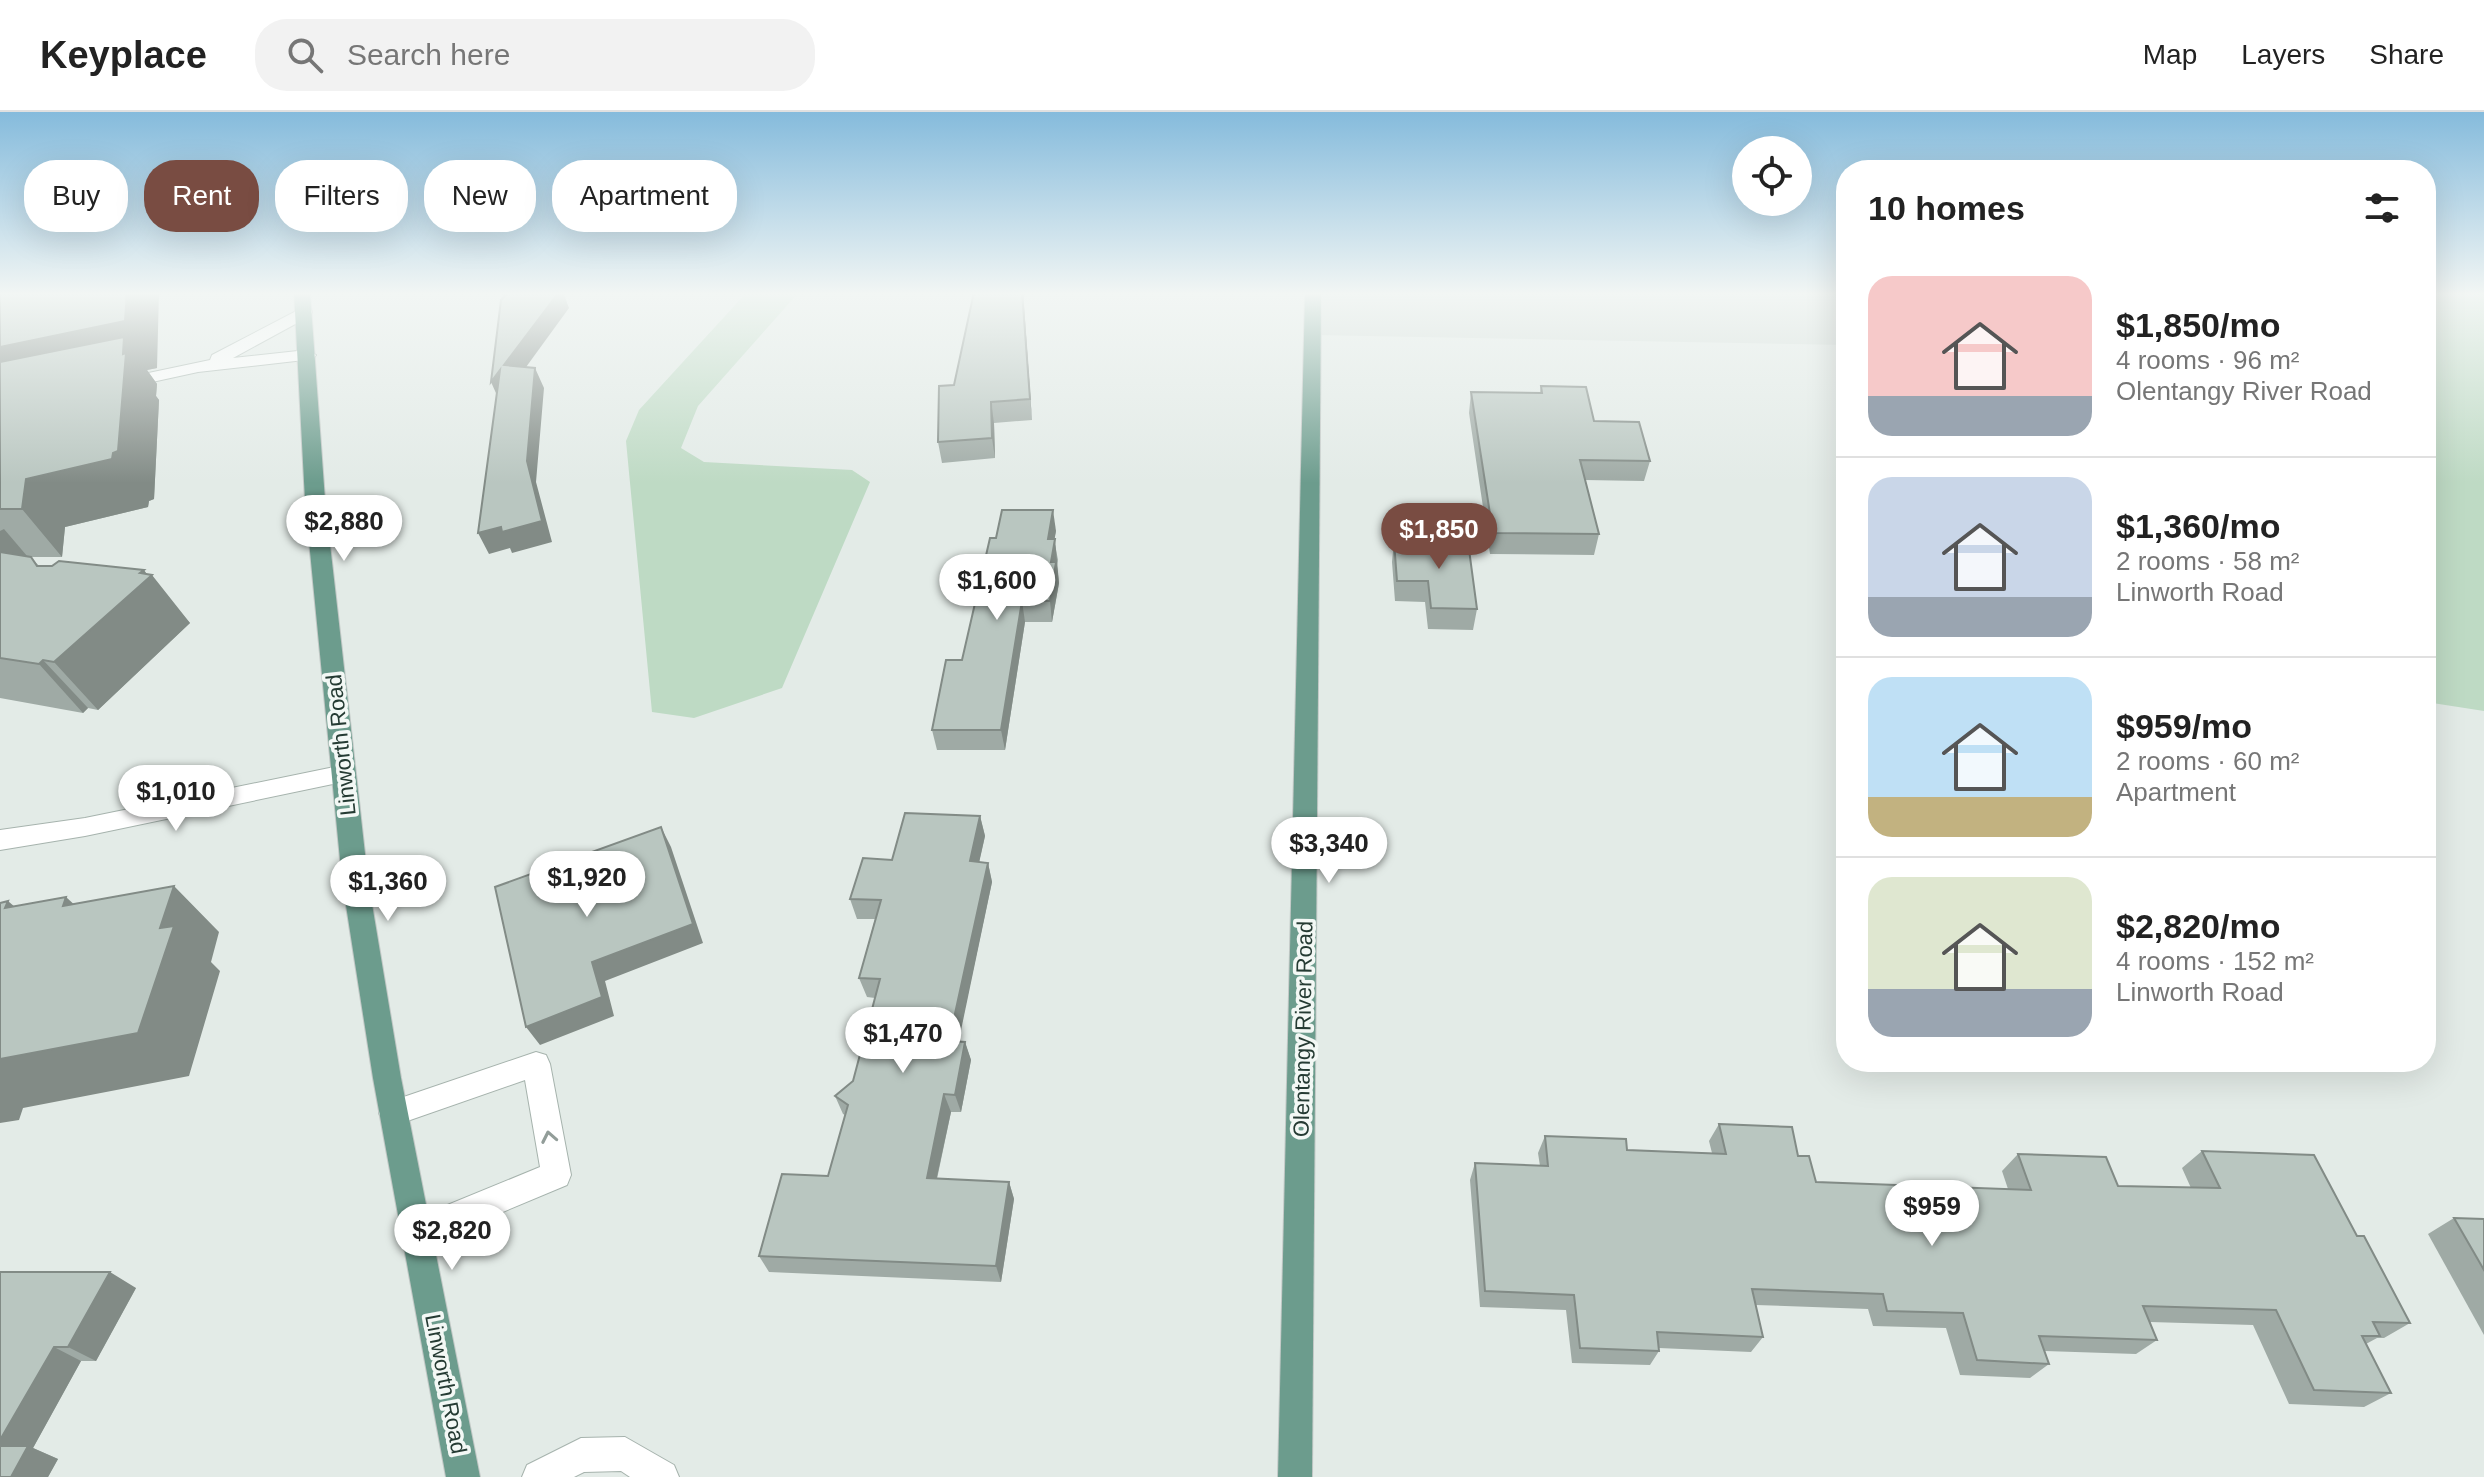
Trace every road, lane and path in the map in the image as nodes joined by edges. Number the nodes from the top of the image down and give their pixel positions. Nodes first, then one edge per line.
1 (307, 355) edge
2 (222, 356) edge
3 (301, 356) edge
4 (1312, 356) edge
5 (198, 367) junction
6 (109, 386) edge
7 (344, 774) junction
8 (0, 840) edge
9 (393, 1113) junction
10 (417, 1233) junction
11 (463, 1477) edge
12 (539, 1477) edge
13 (662, 1477) edge
14 (1295, 1477) edge

1 - 7 main road, Linworth Road
2 - 5 street
3 - 5 street
4 - 14 main road, Olentangy River Road
5 - 6 street
7 - 8 street
7 - 9 main road, Linworth Road
9 - 10 main road, Linworth Road
10 -> 9 street
10 - 11 main road, Linworth Road
12 - 13 street

